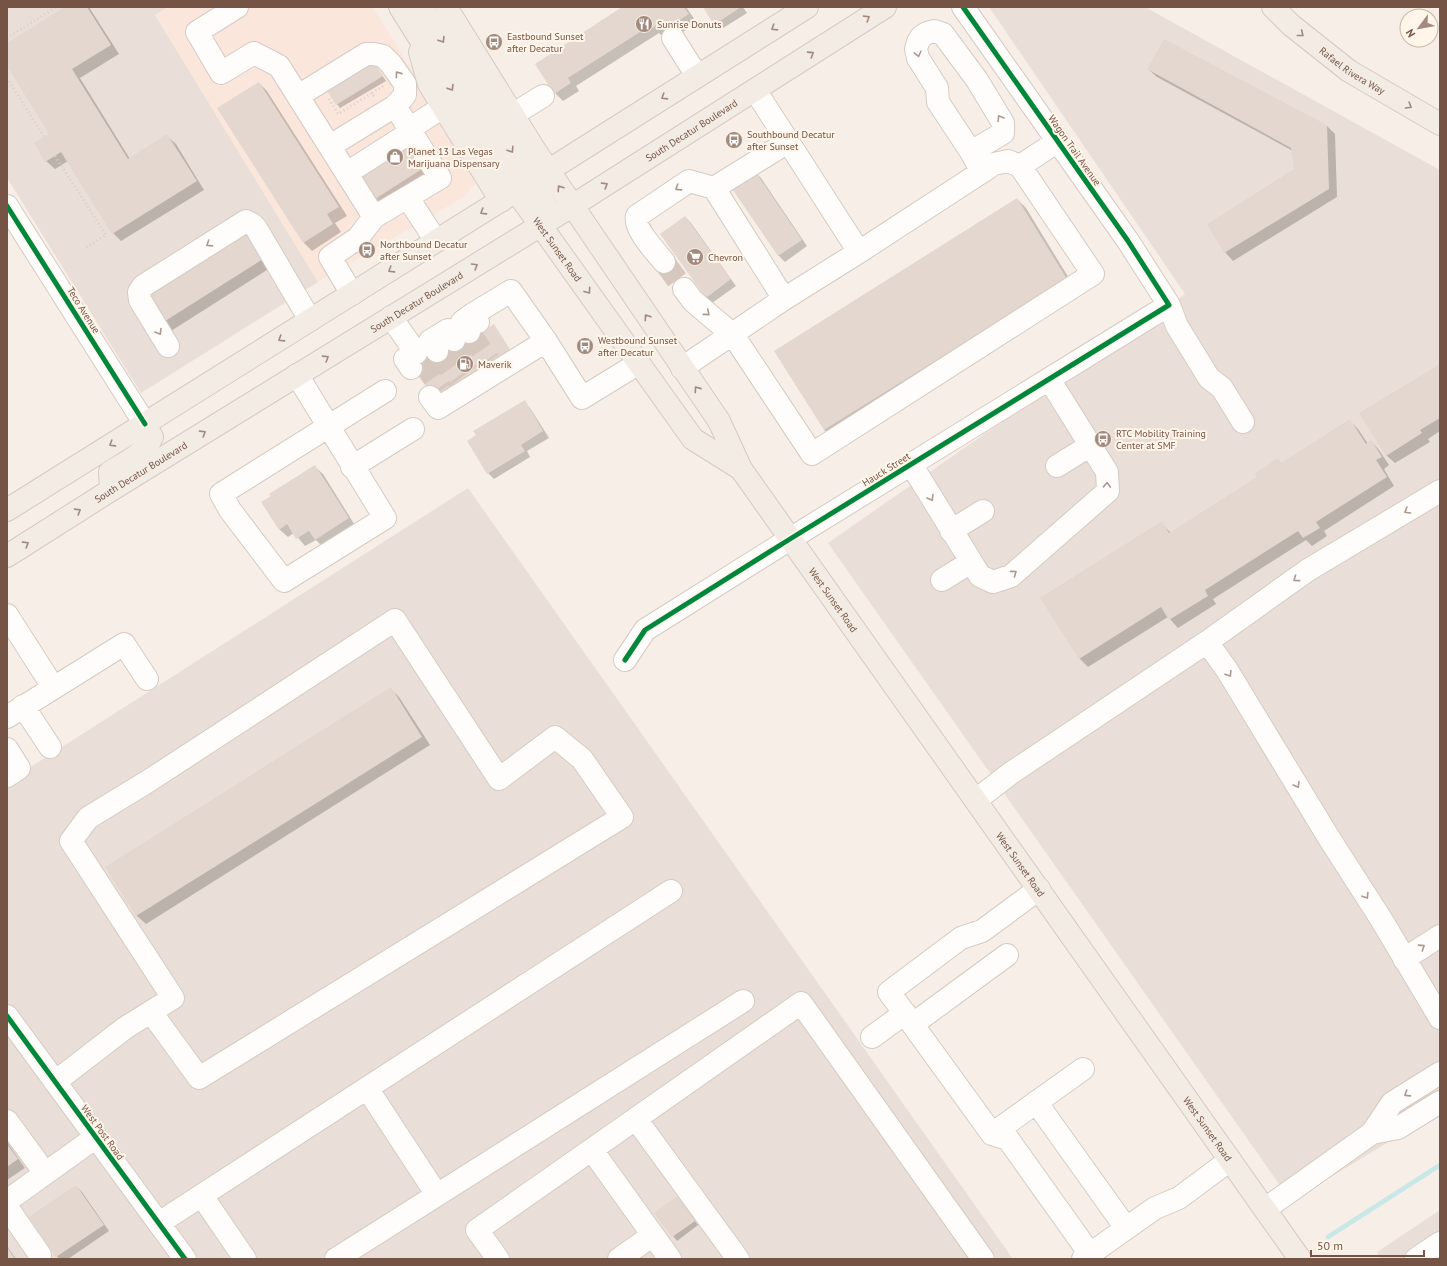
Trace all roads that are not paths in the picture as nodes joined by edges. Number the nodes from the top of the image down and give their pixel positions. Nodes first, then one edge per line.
1 (237, 7) edge
2 (400, 7) edge
3 (421, 7) edge
4 (446, 7) edge
5 (807, 7) edge
6 (885, 7) edge
7 (963, 7) edge
8 (1273, 7) edge
9 (415, 32) junction
10 (673, 38) dead end
11 (697, 76) junction
12 (755, 90) junction
13 (298, 96) junction
14 (543, 96) dead end
15 (395, 106) junction
16 (443, 107) junction
17 (512, 116) junction
18 (1440, 124) edge
19 (410, 131) junction
20 (1058, 141) junction
21 (788, 142) junction
22 (330, 146) junction
23 (971, 152) junction
24 (1020, 166) junction
25 (982, 172) junction
26 (347, 173) junction
27 (524, 186) junction
28 (714, 188) junction
29 (408, 198) junction
30 (7, 206) edge
31 (572, 206) junction
32 (374, 218) junction
33 (547, 221) junction
34 (436, 242) junction
35 (859, 252) junction
36 (664, 262) tunnel mouth
37 (684, 289) tunnel mouth
38 (352, 294) junction
39 (784, 299) junction
40 (1169, 305) junction
41 (391, 317) junction
42 (310, 320) junction
43 (733, 335) junction
44 (546, 341) junction
45 (168, 346) dead end
46 (639, 363) junction
47 (682, 368) junction
48 (297, 376) junction
49 (472, 378) dead end
50 (1049, 379) junction
51 (385, 391) dead end
52 (1243, 422) dead end
53 (145, 424) junction
54 (328, 427) junction
55 (414, 429) dead end
56 (1091, 445) junction
57 (911, 464) junction
58 (1057, 466) dead end
59 (352, 467) junction
60 (741, 469) junction
61 (111, 490) junction
62 (1440, 491) edge
63 (7, 510) edge
64 (982, 511) dead end
65 (951, 531) junction
66 (790, 539) junction
67 (7, 556) edge
68 (967, 556) junction
69 (939, 574) dead end
70 (12, 623) edge
71 (1207, 642) junction
72 (625, 660) dead end
73 (147, 679) dead end
74 (53, 687) junction
75 (12, 712) edge
76 (50, 746) dead end
77 (7, 749) edge
78 (7, 776) edge
79 (976, 800) junction
80 (1039, 889) junction
81 (671, 891) dead end
82 (1440, 936) edge
83 (1007, 955) dead end
84 (1404, 959) junction
85 (742, 1001) dead end
86 (151, 1012) junction
87 (7, 1016) edge
88 (909, 1018) junction
89 (1440, 1018) edge
90 (872, 1037) dead end
91 (1083, 1069) dead end
92 (1440, 1073) edge
93 (55, 1082) junction
94 (367, 1088) junction
95 (1036, 1102) junction
96 (1440, 1102) edge
97 (636, 1119) junction
98 (7, 1121) edge
99 (1372, 1133) junction
100 (992, 1134) junction
101 (96, 1137) junction
102 (592, 1150) junction
103 (1230, 1160) junction
104 (45, 1173) junction
105 (437, 1195) junction
106 (202, 1196) junction
107 (7, 1201) edge
108 (7, 1207) edge
109 (1265, 1209) junction
110 (159, 1223) junction
111 (1126, 1228) junction
112 (653, 1234) junction
113 (1440, 1243) edge
114 (40, 1255) dead end
115 (176, 1256) edge
116 (1087, 1256) edge
117 (245, 1259) edge
118 (336, 1259) edge
119 (498, 1259) edge
120 (619, 1259) edge
121 (670, 1259) edge
122 (738, 1259) edge
123 (983, 1259) edge
124 (1300, 1259) edge
125 (1416, 1259) edge

1 - 13 street
2 - 9 main road, West Sunset Road
3 -> 27 main road
4 - 17 main road, West Sunset Road
5 -> 11 main road
12 -> 6 main road, South Decatur Boulevard
7 - 20 street, Wagon Trail Avenue
8 -> 18 main road, Rafael Rivera Way
9 - 16 main road
9 -> 27 main road, West Sunset Road
10 - 11 street
11 -> 27 main road
12 - 21 street
31 -> 12 main road, South Decatur Boulevard
15 -> 13 street
13 - 22 street
14 - 17 street
15 - 19 street
15 - 22 street
16 - 19 street
16 - 27 main road
17 - 27 main road, West Sunset Road
19 - 26 street
19 - 29 street
20 - 24 street
20 - 40 street, Wagon Trail Avenue
21 - 28 street
21 - 35 street
22 - 26 street
23 -> 23 street
23 - 25 street
24 - 25 street
24 - 43 street
25 - 35 street
26 - 32 street
31 -> 27 main road, West Sunset Road
27 - 33 main road, West Sunset Road
27 -> 34 main road
28 -> 36 street
28 - 39 street
29 - 32 street
29 - 34 street
30 - 53 street, Teco Avenue
31 - 33 main road, South Decatur Boulevard
47 -> 31 main road, West Sunset Road
32 - 38 street
41 -> 33 main road, South Decatur Boulevard
33 -> 46 main road, West Sunset Road
34 -> 38 main road
35 - 39 street
37 -> 43 street
38 - 42 main road
39 - 43 street
40 - 50 street, Hauck Street
40 - 52 street, Wagon Trail Avenue
41 - 44 street
48 -> 41 main road, South Decatur Boulevard
42 -> 45 street
42 -> 53 main road
43 - 47 street
44 - 46 street
44 - 49 street
46 - 60 main road, West Sunset Road
60 -> 47 main road, West Sunset Road
48 - 54 street
61 -> 48 main road, South Decatur Boulevard
50 - 56 street
50 - 57 street, Hauck Street
51 - 54 street
53 - 61 main road
53 -> 63 main road
54 - 59 street
54 - 59 street
55 - 59 street
56 - 58 street
68 -> 56 street
57 -> 65 street
57 - 66 street, Hauck Street
60 - 66 main road, West Sunset Road
67 -> 61 main road, South Decatur Boulevard
62 -> 71 street
64 - 65 street
65 - 68 street
66 - 72 street, Hauck Street
66 - 79 main road, West Sunset Road
68 - 69 street
70 - 74 street
71 - 79 street
71 -> 84 street
73 - 74 street
74 - 75 street
75 - 76 street
77 - 78 street
79 - 80 main road, West Sunset Road
80 - 88 street
80 - 103 main road, West Sunset Road
81 - 94 street
84 -> 82 street
83 - 88 street
84 - 89 street
85 - 105 street
86 - 86 street
86 - 93 street
87 - 93 street, West Post Road
88 - 90 street
88 - 100 street
91 - 95 street
92 -> 99 street
93 - 101 street, West Post Road
94 - 105 street
94 - 106 street
95 - 100 street
95 - 111 street
96 - 99 street
97 - 102 street
97 - 122 street
97 - 123 street
98 - 104 street
99 - 109 street
100 - 116 street
101 - 104 street
101 - 110 street, West Post Road
102 - 112 street
102 - 119 street
103 - 109 main road, West Sunset Road
103 - 111 street
104 - 107 street
105 - 118 street
106 - 110 street
106 - 117 street
108 - 114 street
109 - 124 main road, West Sunset Road
110 - 115 street, West Post Road
111 - 116 street
112 - 120 street
112 - 121 street
113 - 125 street

